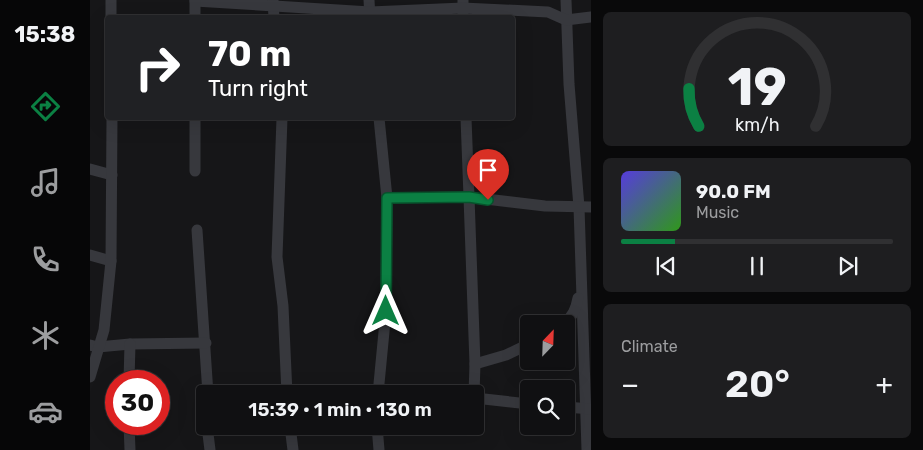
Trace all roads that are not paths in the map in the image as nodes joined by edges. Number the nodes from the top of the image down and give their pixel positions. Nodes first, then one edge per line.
1 (110, 0) edge
2 (196, 0) edge
3 (368, 0) edge
4 (566, 0) edge
5 (273, 8) edge
6 (463, 8) edge
7 (111, 15) edge
8 (195, 15) edge
9 (370, 15) edge
10 (590, 17) edge
11 (566, 20) junction
12 (112, 120) edge
13 (195, 120) edge
14 (282, 120) edge
15 (380, 120) edge
16 (466, 120) edge
17 (90, 168) edge
18 (195, 171) dead end
19 (112, 175) junction
20 (469, 197) junction
21 (387, 198) junction
22 (585, 207) edge
23 (198, 230) dead end
24 (90, 256) edge
25 (111, 260) junction
26 (582, 284) junction
27 (572, 315) edge
28 (130, 344) junction
29 (206, 344) junction
30 (94, 346) edge
31 (520, 348) edge
32 (475, 364) junction
33 (129, 370) edge
34 (90, 377) edge
35 (207, 385) edge
36 (286, 385) edge
37 (379, 385) edge
38 (474, 385) edge
39 (484, 399) edge
40 (520, 403) edge
41 (575, 408) edge
42 (588, 409) edge
43 (129, 435) edge
44 (208, 435) edge
45 (291, 435) edge
46 (378, 435) edge
47 (130, 450) edge
48 (210, 450) edge
49 (293, 450) edge
50 (380, 450) edge
51 (587, 450) edge

1 - 7 street
2 - 5 street
2 - 8 street
3 - 9 street
4 - 11 street
5 - 9 street
6 - 9 street
6 - 11 street
10 - 11 street
11 - 22 street
12 - 19 street
13 - 18 street
14 - 36 street
15 - 21 street
16 - 20 street
17 - 19 street
19 - 25 street
20 - 21 street
20 - 22 street
20 - 32 street
21 - 37 street
22 - 26 street
23 - 29 street
24 - 25 street
25 - 30 street
26 - 27 street
26 - 42 street
28 - 29 street
28 - 30 street
28 - 33 street
29 - 35 street
30 - 34 street
31 - 32 street
32 - 38 street
39 - 40 street
41 - 42 street
42 - 51 street
43 - 47 street
44 - 48 street
45 - 49 street
46 - 50 street

